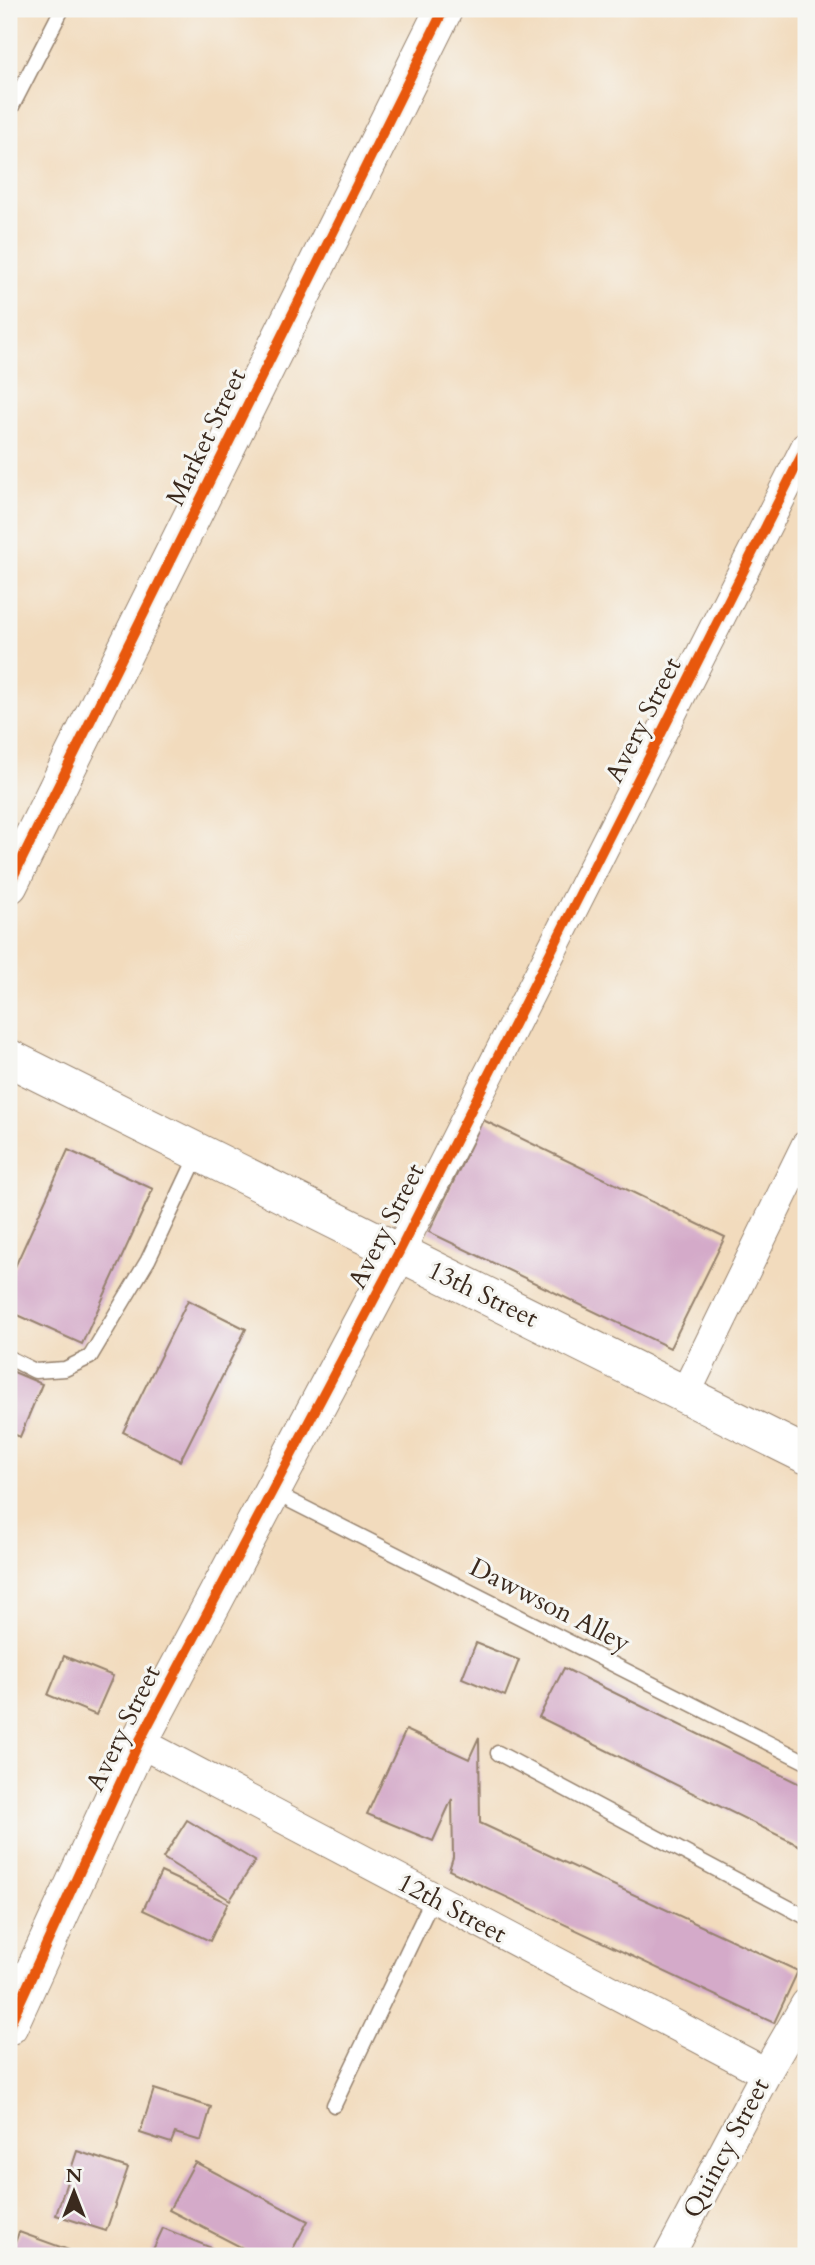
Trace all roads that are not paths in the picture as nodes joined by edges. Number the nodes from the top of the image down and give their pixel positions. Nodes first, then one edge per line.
1 (62, 9) edge
2 (444, 9) edge
3 (9, 112) edge
4 (806, 447) edge
5 (9, 885) edge
6 (9, 1058) edge
7 (806, 1146) edge
8 (198, 1152) junction
9 (399, 1252) junction
10 (9, 1358) edge
11 (685, 1394) junction
12 (806, 1455) edge
13 (272, 1491) junction
14 (139, 1742) junction
15 (498, 1753) dead end
16 (806, 1762) edge
17 (433, 1898) junction
18 (806, 1917) edge
19 (806, 2004) edge
20 (9, 2026) edge
21 (766, 2073) junction
22 (334, 2105) dead end
23 (669, 2256) edge

1 - 3 lane
2 - 5 street, Market Street
4 - 9 street, Avery Street
6 - 8 street, 13th Street
7 - 11 street
8 - 9 street, 13th Street
8 - 10 lane
9 - 11 street, 13th Street
9 - 13 street, Avery Street
11 - 12 street, 13th Street
13 - 14 street, Avery Street
13 - 16 lane, Dawwson Alley
14 - 17 street, 12th Street
14 - 20 street, Avery Street
15 - 18 lane
17 - 21 street, 12th Street
17 - 22 lane
19 - 21 street, Quincy Street
21 - 23 street, Quincy Street

